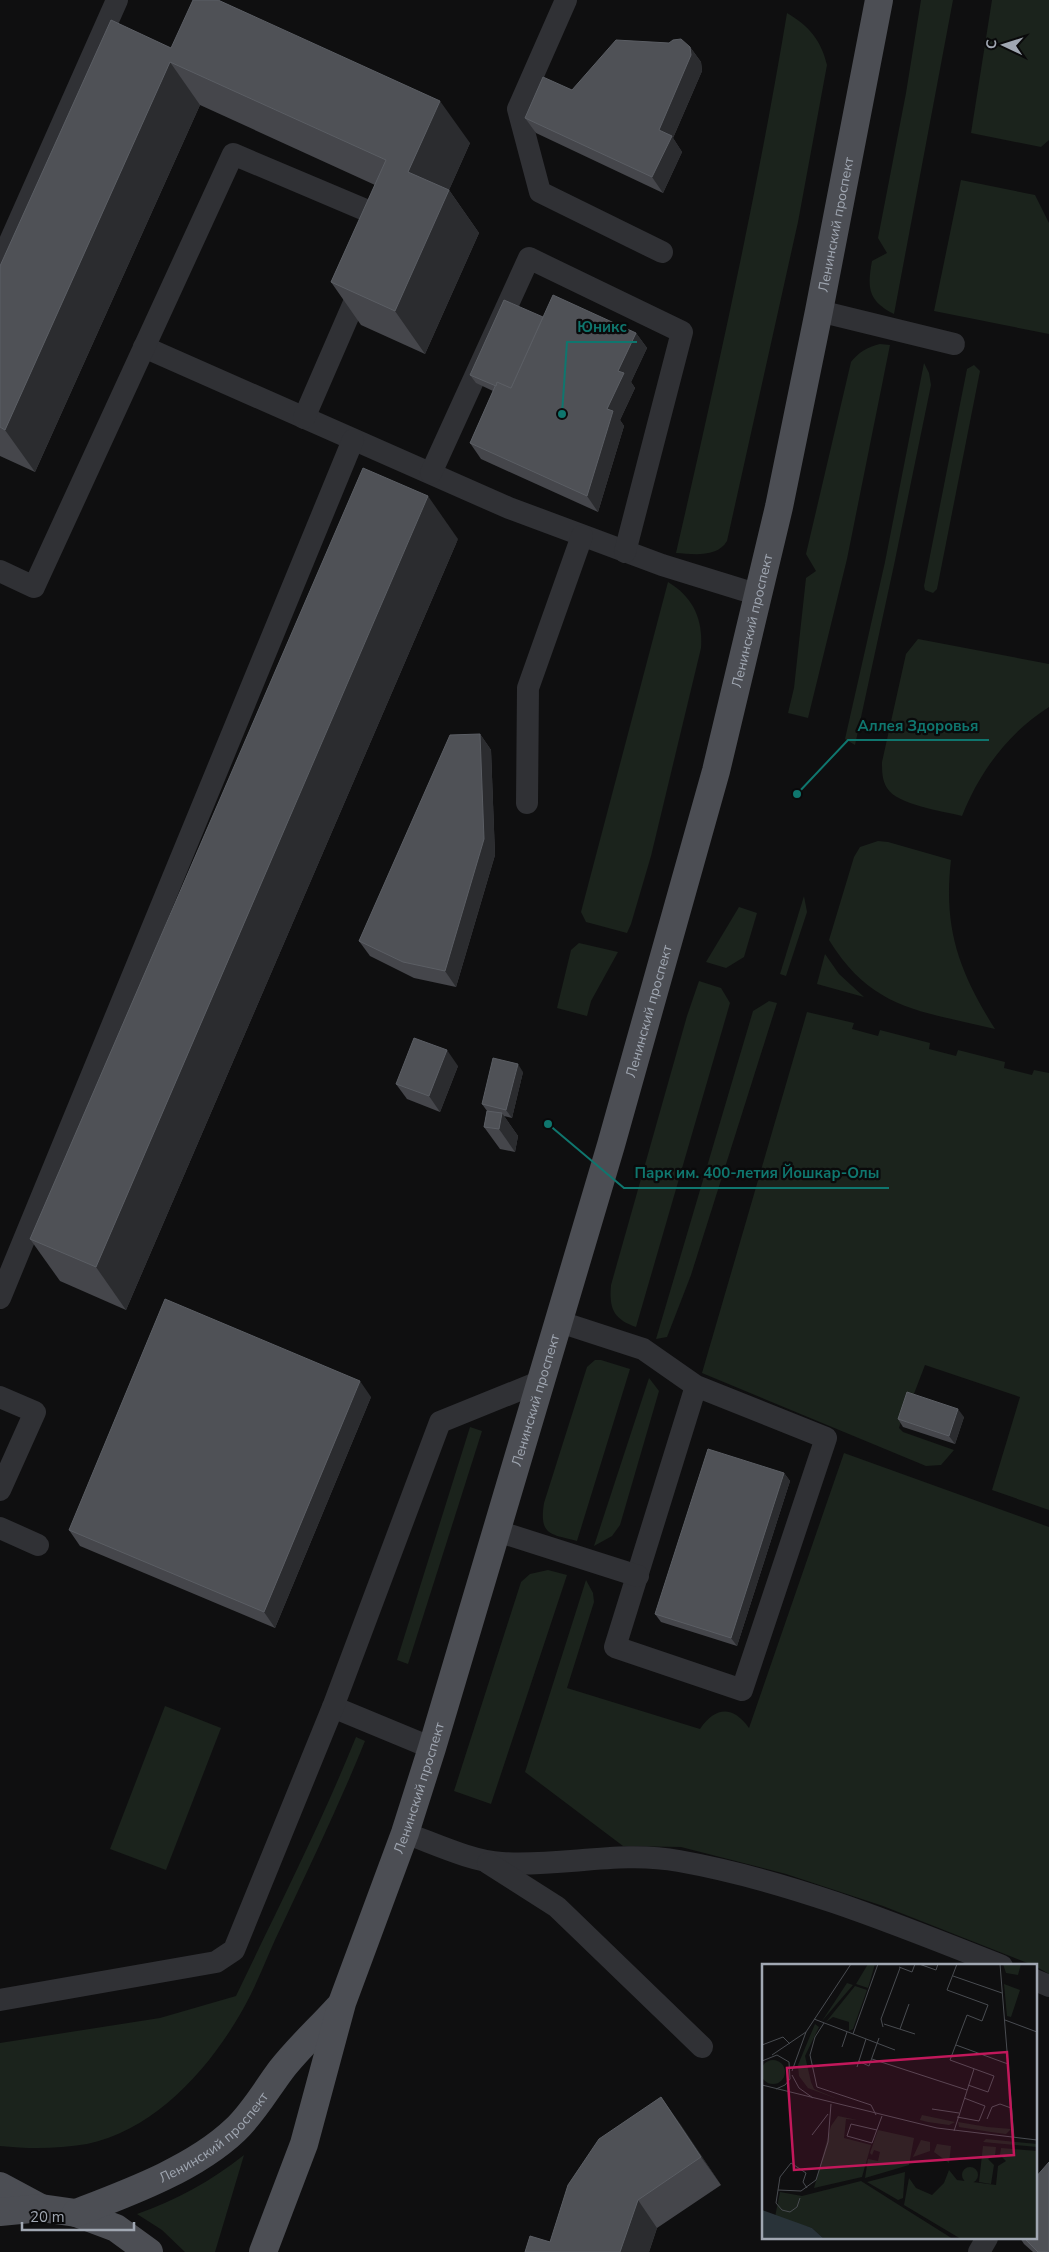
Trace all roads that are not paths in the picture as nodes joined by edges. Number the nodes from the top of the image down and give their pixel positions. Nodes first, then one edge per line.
1 (117, 0) edge
2 (566, 0) edge
3 (879, 0) edge
4 (382, 238) edge
5 (662, 252) dead end
6 (0, 264) edge
7 (370, 265) edge
8 (819, 311) junction
9 (954, 344) dead end
10 (144, 347) junction
11 (304, 418) junction
12 (353, 440) junction
13 (431, 474) junction
14 (582, 536) junction
15 (625, 552) junction
16 (0, 571) edge
17 (759, 595) junction
18 (527, 803) dead end
19 (0, 1298) edge
20 (557, 1321) junction
21 (539, 1382) junction
22 (696, 1386) junction
23 (0, 1397) edge
24 (0, 1490) edge
25 (0, 1528) edge
26 (497, 1531) junction
27 (38, 1545) dead end
28 (638, 1576) junction
29 (333, 1707) junction
30 (432, 1748) junction
31 (405, 1834) junction
32 (483, 1860) junction
33 (997, 1964) edge
34 (1036, 1980) edge
35 (1049, 1986) edge
36 (0, 2000) edge
37 (342, 2004) junction
38 (702, 2047) dead end
39 (0, 2186) edge
40 (42, 2208) junction
41 (0, 2212) edge
42 (76, 2212) junction
43 (986, 2240) edge
44 (149, 2252) edge
45 (263, 2252) edge
46 (979, 2252) edge

1 - 6 lane
2 - 5 lane
3 - 8 main road, Ленинский проспект
4 - 10 lane
7 - 11 lane
8 - 9 lane
8 - 17 main road, Ленинский проспект
10 - 11 lane
10 - 16 lane
11 - 12 lane
12 - 13 lane
12 - 19 lane
13 - 14 lane
13 - 15 lane
14 - 15 lane
14 - 18 lane
15 - 17 lane
17 - 20 main road, Ленинский проспект
20 - 21 main road, Ленинский проспект
20 - 22 lane
21 - 26 main road, Ленинский проспект
21 - 29 lane
22 - 28 lane
22 - 28 lane
23 - 24 lane
25 - 27 lane
26 - 28 lane
26 - 30 main road, Ленинский проспект
29 - 30 lane
29 - 36 lane
30 - 31 main road, Ленинский проспект
31 - 32 lane
31 - 37 main road, Ленинский проспект
32 - 33 lane
32 - 38 lane
34 - 35 lane
37 - 42 main road, Ленинский проспект
37 - 45 main road, Ленинский проспект
39 - 40 main road
40 - 41 main road
40 - 42 main road
42 - 44 main road
43 - 46 lane

